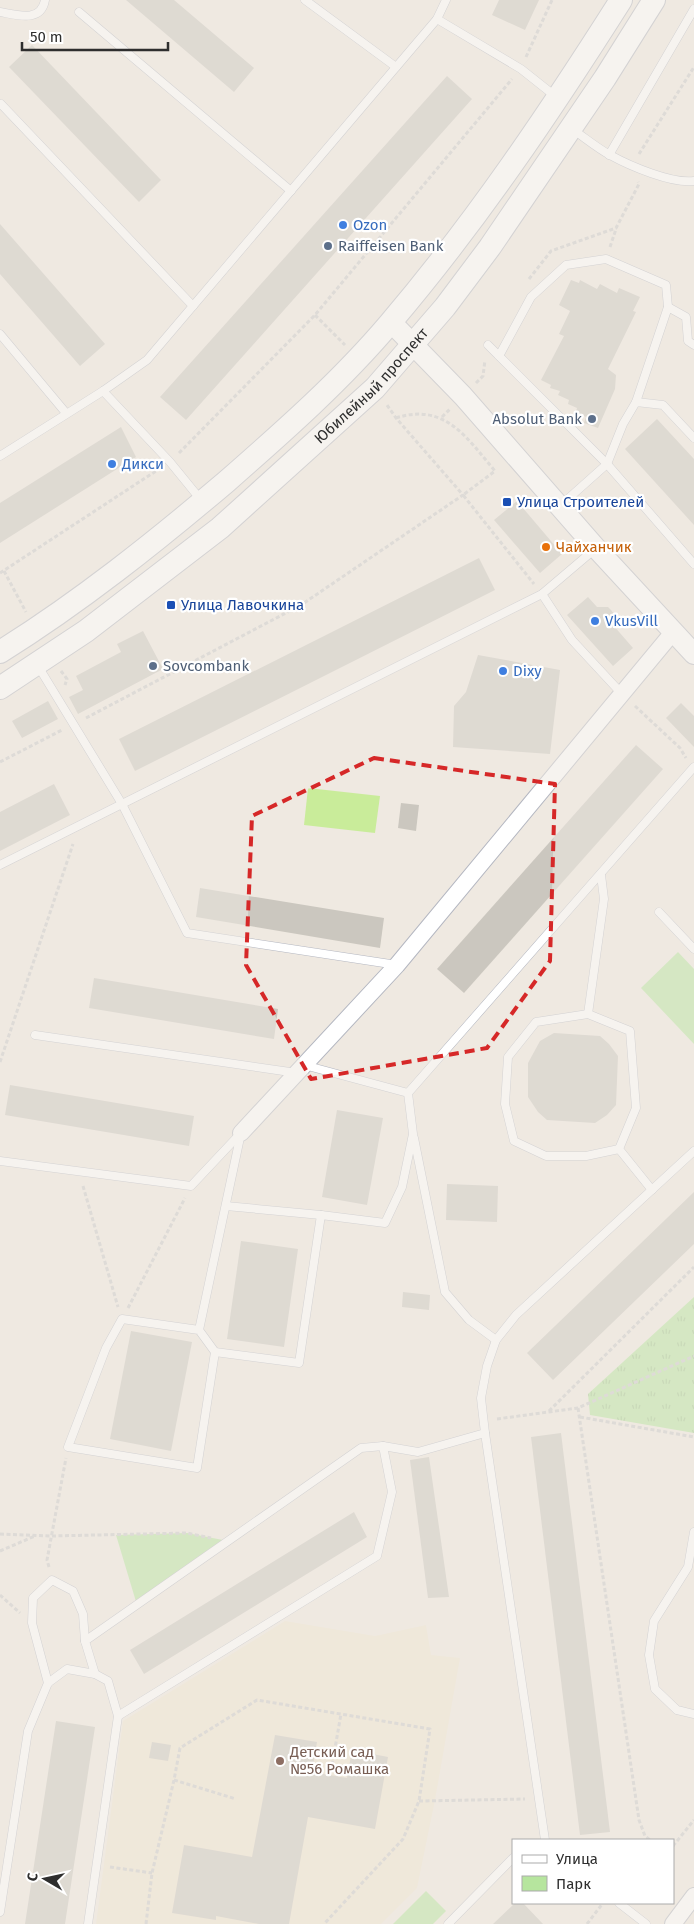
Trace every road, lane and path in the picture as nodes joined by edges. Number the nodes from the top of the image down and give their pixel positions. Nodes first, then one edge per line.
1 (45, 0) edge
2 (305, 0) edge
3 (446, 0) edge
4 (552, 0) edge
5 (621, 0) edge
6 (654, 0) edge
7 (694, 9) edge
8 (0, 12) edge
9 (79, 12) dead end
10 (437, 19) junction
11 (396, 68) junction
12 (694, 68) edge
13 (521, 69) junction
14 (559, 98) junction
15 (1, 104) edge
16 (571, 128) junction
17 (609, 155) junction
18 (632, 164) junction
19 (694, 181) edge
20 (290, 191) junction
21 (616, 228) junction
22 (606, 259) junction
23 (528, 280) dead end
24 (193, 306) junction
25 (668, 307) junction
26 (391, 322) junction
27 (0, 334) edge
28 (412, 344) junction
29 (488, 345) joint
30 (694, 345) edge
31 (499, 356) junction
32 (356, 361) junction
33 (375, 388) junction
34 (103, 391) junction
35 (463, 396) junction
36 (636, 402) junction
37 (66, 413) junction
38 (442, 417) junction
39 (396, 418) junction
40 (694, 438) edge
41 (0, 456) edge
42 (607, 464) junction
43 (463, 495) junction
44 (202, 502) junction
45 (560, 506) junction
46 (596, 548) junction
47 (694, 564) edge
48 (542, 594) junction
49 (674, 631) junction
50 (0, 652) edge
51 (694, 654) edge
52 (37, 664) junction
53 (0, 688) edge
54 (622, 694) junction
55 (74, 724) junction
56 (0, 762) edge
57 (693, 768) edge
58 (122, 804) junction
59 (79, 825) junction
60 (0, 865) edge
61 (601, 875) junction
62 (659, 912) dead end
63 (694, 949) edge
64 (397, 965) junction
65 (588, 1014) junction
66 (35, 1035) dead end
67 (0, 1062) edge
68 (300, 1069) junction
69 (408, 1093) junction
70 (241, 1133) junction
71 (413, 1134) junction
72 (619, 1149) junction
73 (694, 1151) edge
74 (0, 1161) edge
75 (79, 1171) junction
76 (191, 1186) junction
77 (652, 1190) junction
78 (226, 1206) junction
79 (321, 1215) junction
80 (694, 1267) edge
81 (122, 1320) junction
82 (199, 1330) junction
83 (496, 1340) junction
84 (215, 1352) junction
85 (694, 1356) edge
86 (578, 1408) junction
87 (549, 1412) junction
88 (580, 1417) junction
89 (484, 1420) junction
90 (485, 1433) junction
91 (694, 1437) edge
92 (384, 1446) junction
93 (68, 1448) junction
94 (694, 1532) edge
95 (187, 1533) dead end
96 (0, 1534) edge
97 (36, 1535) junction
98 (51, 1536) junction
99 (0, 1551) edge
100 (52, 1580) junction
101 (0, 1595) edge
102 (32, 1624) junction
103 (85, 1641) junction
104 (95, 1674) junction
105 (48, 1683) junction
106 (341, 1714) junction
107 (694, 1714) edge
108 (118, 1716) junction
109 (331, 1771) dead end
110 (174, 1780) junction
111 (538, 1798) junction
112 (236, 1799) dead end
113 (419, 1801) junction
114 (694, 1820) edge
115 (545, 1839) edge
116 (648, 1839) edge
117 (674, 1845) edge
118 (512, 1859) edge
119 (97, 1865) junction
120 (152, 1874) junction
121 (694, 1896) edge
122 (601, 1904) edge
123 (620, 1904) edge
124 (0, 1912) edge
125 (88, 1924) edge
126 (146, 1924) edge
127 (324, 1924) edge
128 (448, 1924) edge
129 (587, 1924) edge
130 (646, 1924) edge
131 (673, 1924) edge

1 - 8 lane
2 - 11 lane
3 - 10 lane
4 - 13 path
5 - 14 main road, Юбилейный проспект
6 - 16 main road, Юбилейный проспект
7 - 17 lane
9 - 20 lane
10 - 11 lane
10 - 13 lane
11 - 20 lane
12 - 18 path
13 - 14 lane
13 - 32 path
14 - 26 main road, Юбилейный проспект
15 - 24 lane
16 - 17 lane
16 - 28 main road, Юбилейный проспект
17 - 18 lane
18 - 19 lane
18 - 21 path
20 - 24 lane
21 - 22 path
21 - 23 path
22 - 25 lane
22 - 31 lane
24 - 34 lane
25 - 30 lane
25 - 36 lane
26 - 28 street
26 - 32 main road, Юбилейный проспект
27 - 37 lane
28 - 33 main road, Юбилейный проспект
28 - 35 street
29 - 31 lane
29 - 35 path
31 - 42 lane
32 - 44 main road, Юбилейный проспект
33 - 39 path
33 - 52 main road, Юбилейный проспект
34 - 37 lane
34 - 44 lane
35 - 38 path
35 - 45 street
36 - 40 lane
36 - 42 lane
37 - 41 lane
38 - 39 path
38 - 43 path
39 - 43 path
42 - 45 lane
42 - 47 lane
43 - 48 path
43 - 55 path
44 - 50 main road, Юбилейный проспект
45 - 46 street
46 - 48 lane
46 - 49 street
48 - 54 lane
48 - 58 lane
49 - 51 street
49 - 54 street
52 - 53 main road, Юбилейный проспект
52 - 55 lane
54 - 57 path
54 - 64 street
55 - 56 path
55 - 58 lane
57 - 61 lane
58 - 59 lane
58 - 64 lane
59 - 60 lane
59 - 67 path
61 - 65 lane
61 - 69 lane
62 - 63 lane
64 - 68 street
65 - 72 lane
65 - 72 lane
66 - 68 lane
68 - 69 lane
68 - 70 street
69 - 71 lane
70 - 76 lane
70 - 78 lane
71 - 79 lane
71 - 83 lane
72 - 77 lane
73 - 77 lane
74 - 75 lane
75 - 76 lane
75 - 81 path
76 - 81 path
77 - 83 lane
78 - 79 lane
78 - 82 lane
79 - 84 lane
80 - 87 path
81 - 82 lane
81 - 93 lane
82 - 84 lane
83 - 89 lane
84 - 93 lane
85 - 86 path
86 - 87 path
86 - 88 path
87 - 89 path
88 - 91 path
88 - 116 path
89 - 90 lane
90 - 92 lane
90 - 111 lane
92 - 103 lane
92 - 108 lane
93 - 98 path
94 - 107 lane
95 - 98 path
96 - 97 path
97 - 98 path
97 - 99 path
98 - 100 path
100 - 102 lane
100 - 103 lane
101 - 102 path
102 - 105 lane
103 - 104 lane
104 - 105 lane
104 - 108 lane
105 - 124 lane
106 - 109 path
106 - 110 path
106 - 113 path
108 - 119 lane
110 - 112 path
110 - 120 path
111 - 113 path
111 - 115 lane
113 - 127 path
114 - 117 path
118 - 128 lane
119 - 120 path
119 - 125 lane
120 - 126 path
121 - 131 street
122 - 129 path
123 - 130 lane

